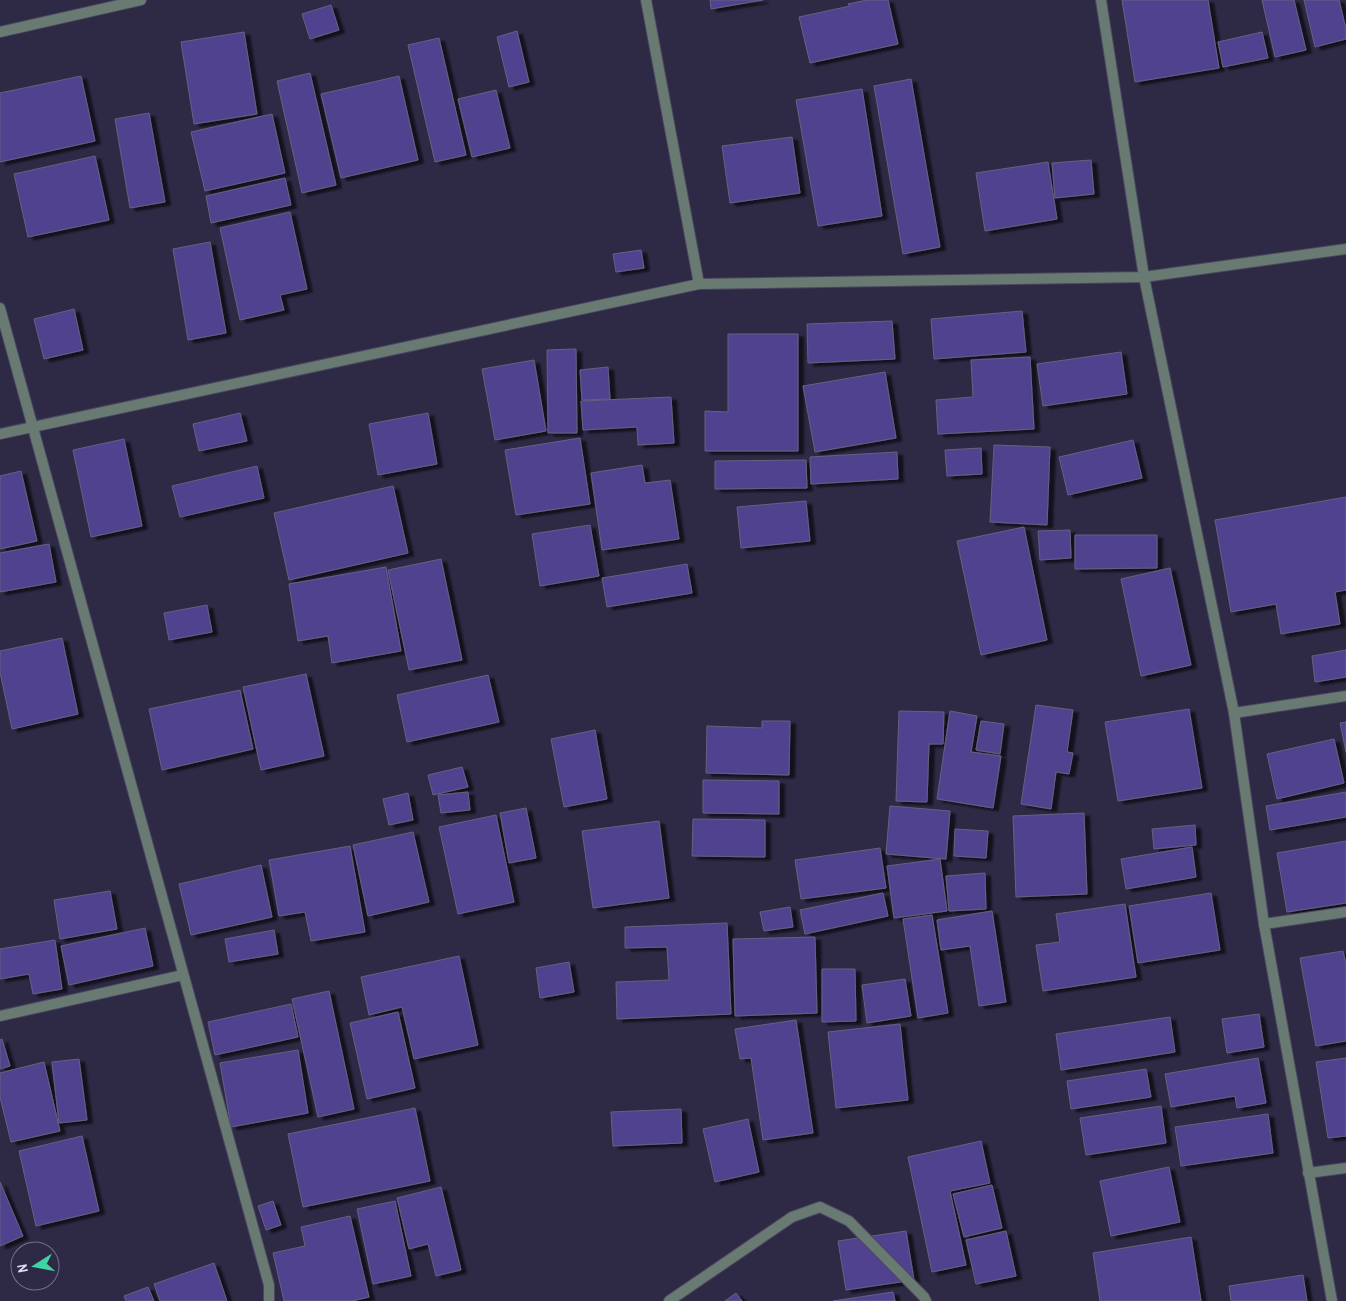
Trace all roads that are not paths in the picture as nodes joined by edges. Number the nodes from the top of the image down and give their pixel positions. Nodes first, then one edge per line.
1 (141, 0) edge
2 (646, 0) edge
3 (1101, 0) edge
4 (0, 32) edge
5 (1346, 249) edge
6 (1144, 277) junction
7 (699, 284) junction
8 (0, 308) edge
9 (32, 428) junction
10 (0, 434) edge
11 (1346, 696) edge
12 (1234, 713) junction
13 (1346, 912) edge
14 (1264, 924) junction
15 (183, 975) junction
16 (0, 1016) edge
17 (1346, 1168) edge
18 (1308, 1173) junction
19 (269, 1301) edge
20 (669, 1301) edge
21 (926, 1301) edge
22 (1332, 1301) edge

1 - 4 street
2 - 7 street
3 - 6 street
5 - 6 street
6 - 7 street
6 - 12 street
7 - 9 street
8 - 9 street
9 - 10 street
9 - 15 street
11 - 12 street
12 - 14 street
13 - 14 street
14 - 18 street
15 - 16 street
15 - 19 street
17 - 18 street
18 - 22 street
20 - 21 street

